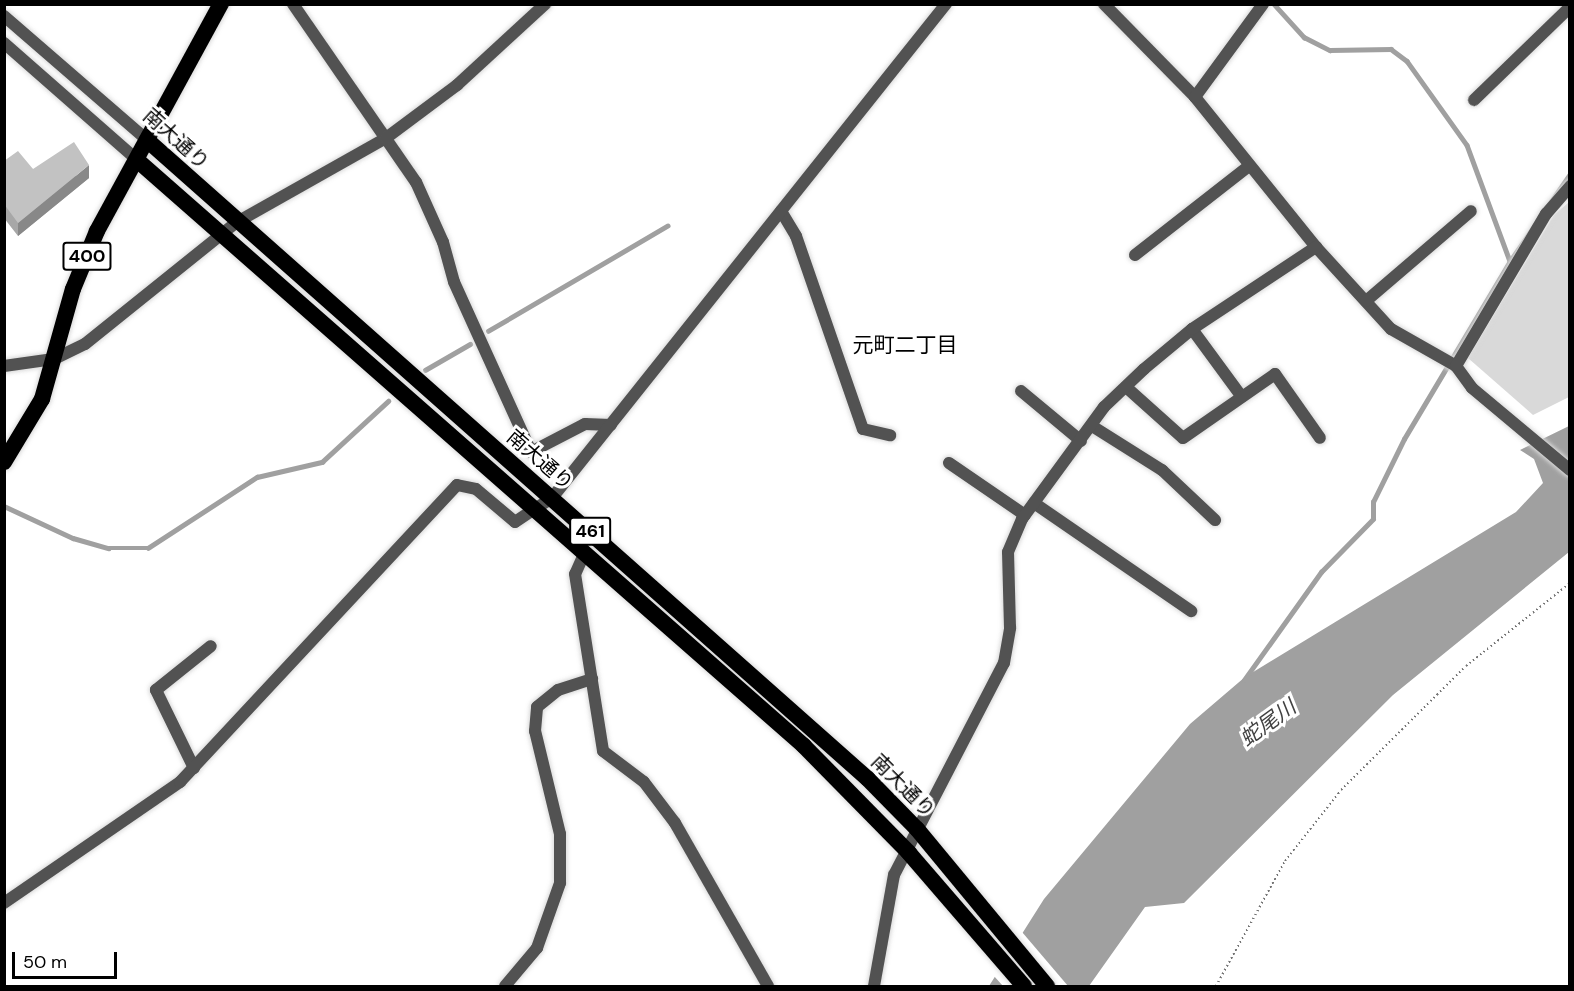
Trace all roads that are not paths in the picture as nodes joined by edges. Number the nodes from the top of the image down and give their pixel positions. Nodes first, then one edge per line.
1 (221, 4) edge
2 (293, 4) edge
3 (545, 4) edge
4 (946, 4) edge
5 (1104, 4) edge
6 (1263, 4) edge
7 (1569, 8) edge
8 (4, 16) edge
9 (4, 43) edge
10 (1195, 98) junction
11 (1474, 100) dead end
12 (386, 138) junction
13 (147, 140) junction
14 (137, 159) junction
15 (1249, 166) junction
16 (1569, 186) edge
17 (781, 211) junction
18 (1470, 211) dead end
19 (237, 222) junction
20 (220, 234) junction
21 (1316, 247) junction
22 (1135, 255) dead end
23 (1366, 301) junction
24 (1192, 330) junction
25 (54, 359) junction
26 (4, 366) edge
27 (1456, 366) junction
28 (1126, 387) junction
29 (1021, 391) dead end
30 (1242, 397) junction
31 (611, 425) junction
32 (1092, 426) junction
33 (890, 435) dead end
34 (1320, 438) dead end
35 (1081, 441) junction
36 (4, 462) edge
37 (949, 463) dead end
38 (1569, 470) edge
39 (552, 498) junction
40 (1034, 503) junction
41 (533, 510) junction
42 (1025, 515) junction
43 (1215, 520) dead end
44 (585, 552) junction
45 (1191, 611) dead end
46 (211, 646) dead end
47 (592, 679) junction
48 (194, 768) junction
49 (917, 829) junction
50 (909, 853) junction
51 (4, 903) edge
52 (505, 987) edge
53 (768, 987) edge
54 (874, 987) edge
55 (1024, 987) edge
56 (1047, 987) edge

1 - 13 highway, 400
2 - 12 street
3 - 12 street
4 - 17 street
5 - 10 street
6 - 10 street
7 - 11 street
8 - 13 street, 南大通り
9 - 14 street, 南大通り
10 - 15 street
12 - 19 street
12 - 31 street
13 - 14 highway, 400
13 - 19 highway, 南大通り / 461
14 - 20 highway, 南大通り / 461
14 - 25 highway, 400
15 - 21 street
15 - 22 street
16 - 27 street
17 - 31 street
17 - 33 street
18 - 23 street
19 - 20 street
19 - 39 highway, 南大通り / 461
20 - 25 street
20 - 41 highway, 南大通り / 461
21 - 23 street
21 - 24 street
23 - 27 street
24 - 28 street
24 - 30 street
25 - 26 street
25 - 36 highway, 400
27 - 38 street
28 - 30 street
28 - 32 street
29 - 35 street
30 - 34 street
31 - 39 street
32 - 35 street
32 - 43 street
35 - 40 street
37 - 42 street
39 - 41 street
39 - 49 highway, 南大通り / 461
40 - 42 street
40 - 45 street
41 - 44 highway, 南大通り / 461
41 - 48 street
42 - 49 street
44 - 47 street
44 - 50 highway, 南大通り / 461
46 - 48 street
47 - 52 street
47 - 53 street
48 - 51 street
49 - 50 street
49 - 56 highway, 南大通り / 461
50 - 54 street
50 - 55 highway, 南大通り / 461

